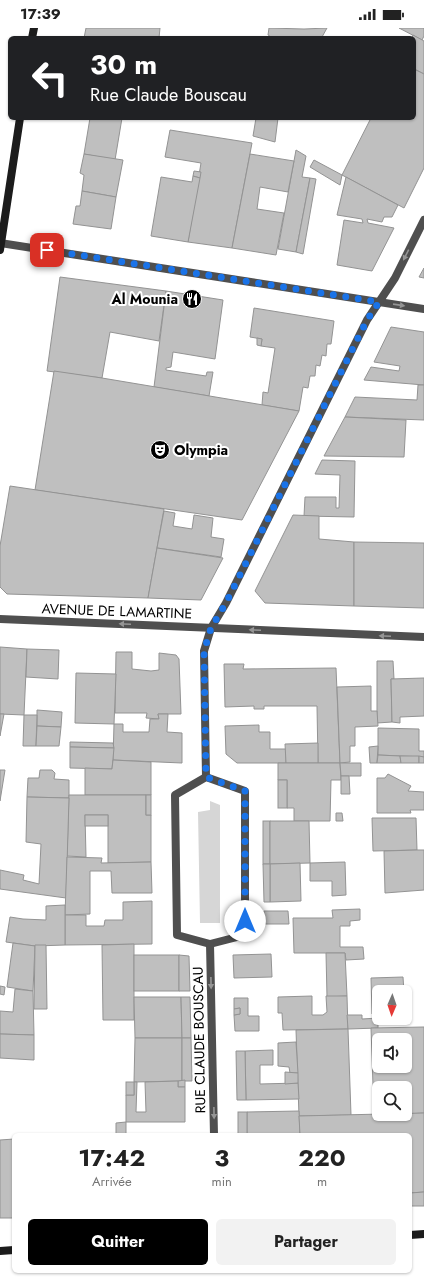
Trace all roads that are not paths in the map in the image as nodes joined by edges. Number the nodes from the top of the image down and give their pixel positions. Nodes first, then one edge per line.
1 (20, 120) edge
2 (424, 220) edge
3 (0, 246) edge
4 (379, 302) junction
5 (424, 309) edge
6 (0, 619) edge
7 (211, 628) junction
8 (424, 637) edge
9 (206, 777) junction
10 (210, 944) junction
11 (214, 1133) edge
12 (424, 1234) edge
13 (412, 1235) edge
14 (12, 1250) edge
15 (0, 1251) edge

1 - 3 main road
2 -> 4 street
3 - 4 street
4 -> 5 street
4 - 7 street
7 -> 6 street, AVENUE DE LAMARTINE
8 -> 7 street, AVENUE DE LAMARTINE
7 - 9 street
9 - 10 street
9 - 10 street
10 -> 11 street, RUE CLAUDE BOUSCAU
12 - 13 main road
14 - 15 main road

